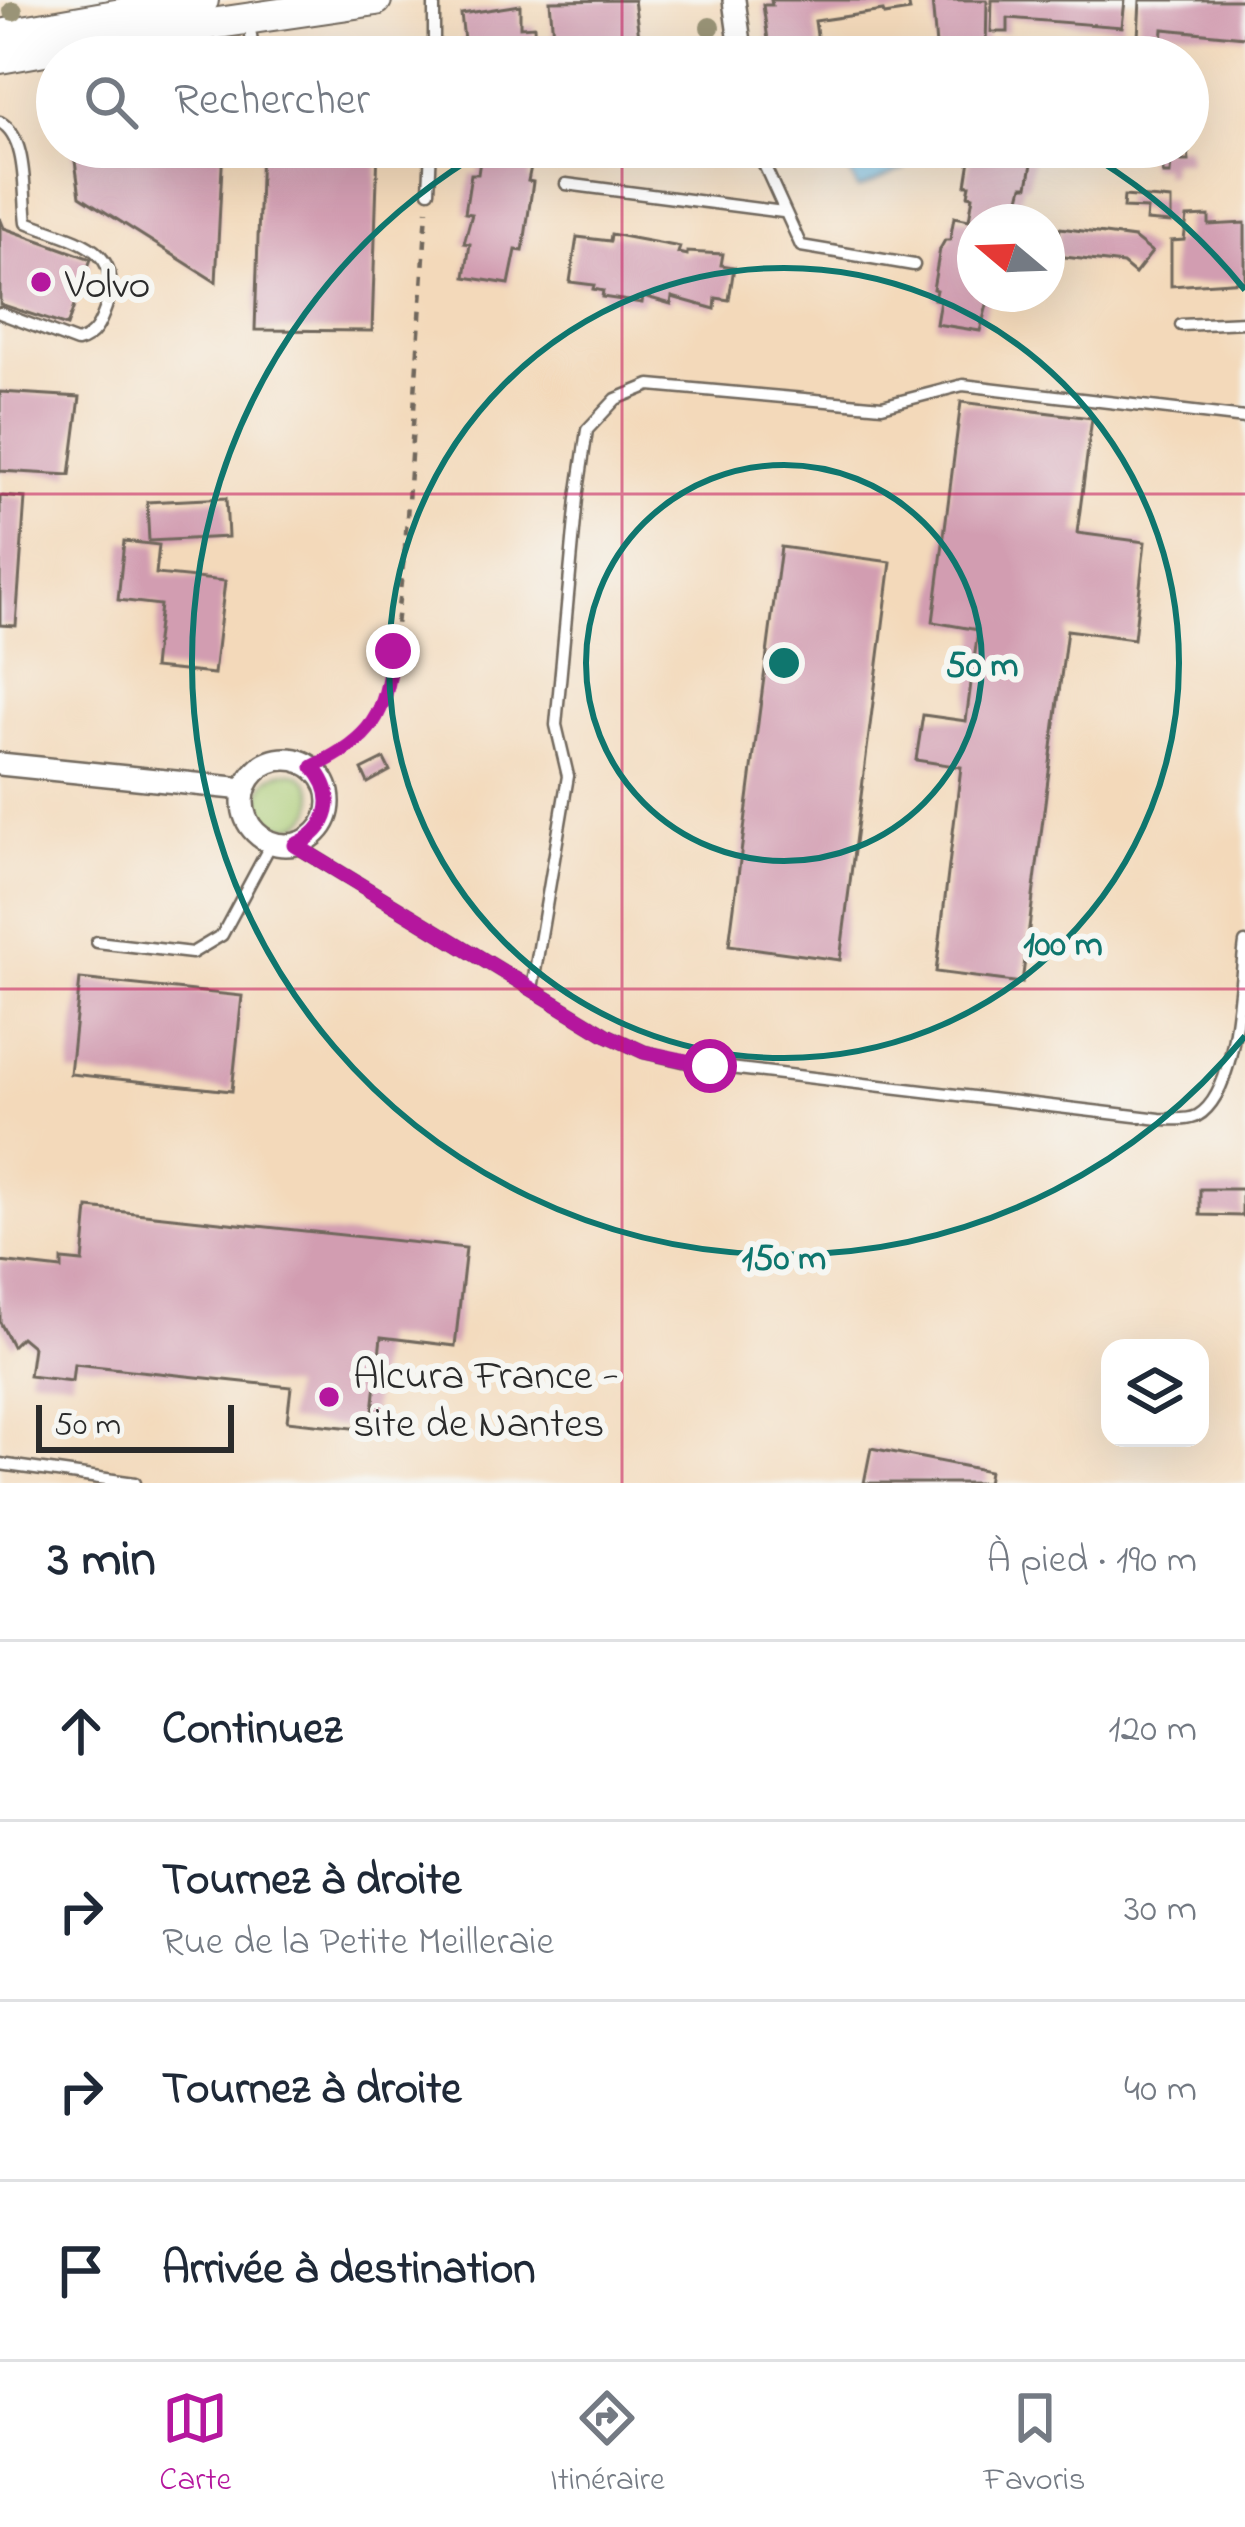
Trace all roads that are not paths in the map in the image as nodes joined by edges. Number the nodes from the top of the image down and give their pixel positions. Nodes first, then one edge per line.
1 (203, 0) edge
2 (376, 0) edge
3 (434, 0) edge
4 (734, 0) edge
5 (248, 19) junction
6 (0, 34) edge
7 (173, 36) edge
8 (251, 36) edge
9 (434, 36) edge
10 (739, 36) edge
11 (36, 55) edge
12 (0, 58) edge
13 (0, 122) edge
14 (430, 168) edge
15 (765, 168) edge
16 (566, 184) dead end
17 (429, 190) road end
18 (783, 212) junction
19 (914, 265) dead end
20 (0, 313) edge
21 (1245, 322) edge
22 (1181, 326) dead end
23 (1245, 418) edge
24 (0, 764) edge
25 (244, 789) junction
26 (283, 844) junction
27 (97, 942) dead end
28 (1245, 943) edge
29 (532, 989) junction
30 (0, 1464) edge
31 (135, 1483) edge

1 - 6 main road
2 - 5 main road
3 - 9 lane
4 - 10 street
5 - 7 main road
5 - 8 lane
11 - 12 main road
13 - 20 lane
14 - 17 lane
15 - 18 lane
16 - 18 lane
18 - 19 lane
21 - 22 lane
23 - 29 lane
24 - 25 street
25 - 26 street
25 - 26 street
26 - 27 lane
26 - 29 lane
28 - 29 lane
30 - 31 lane

